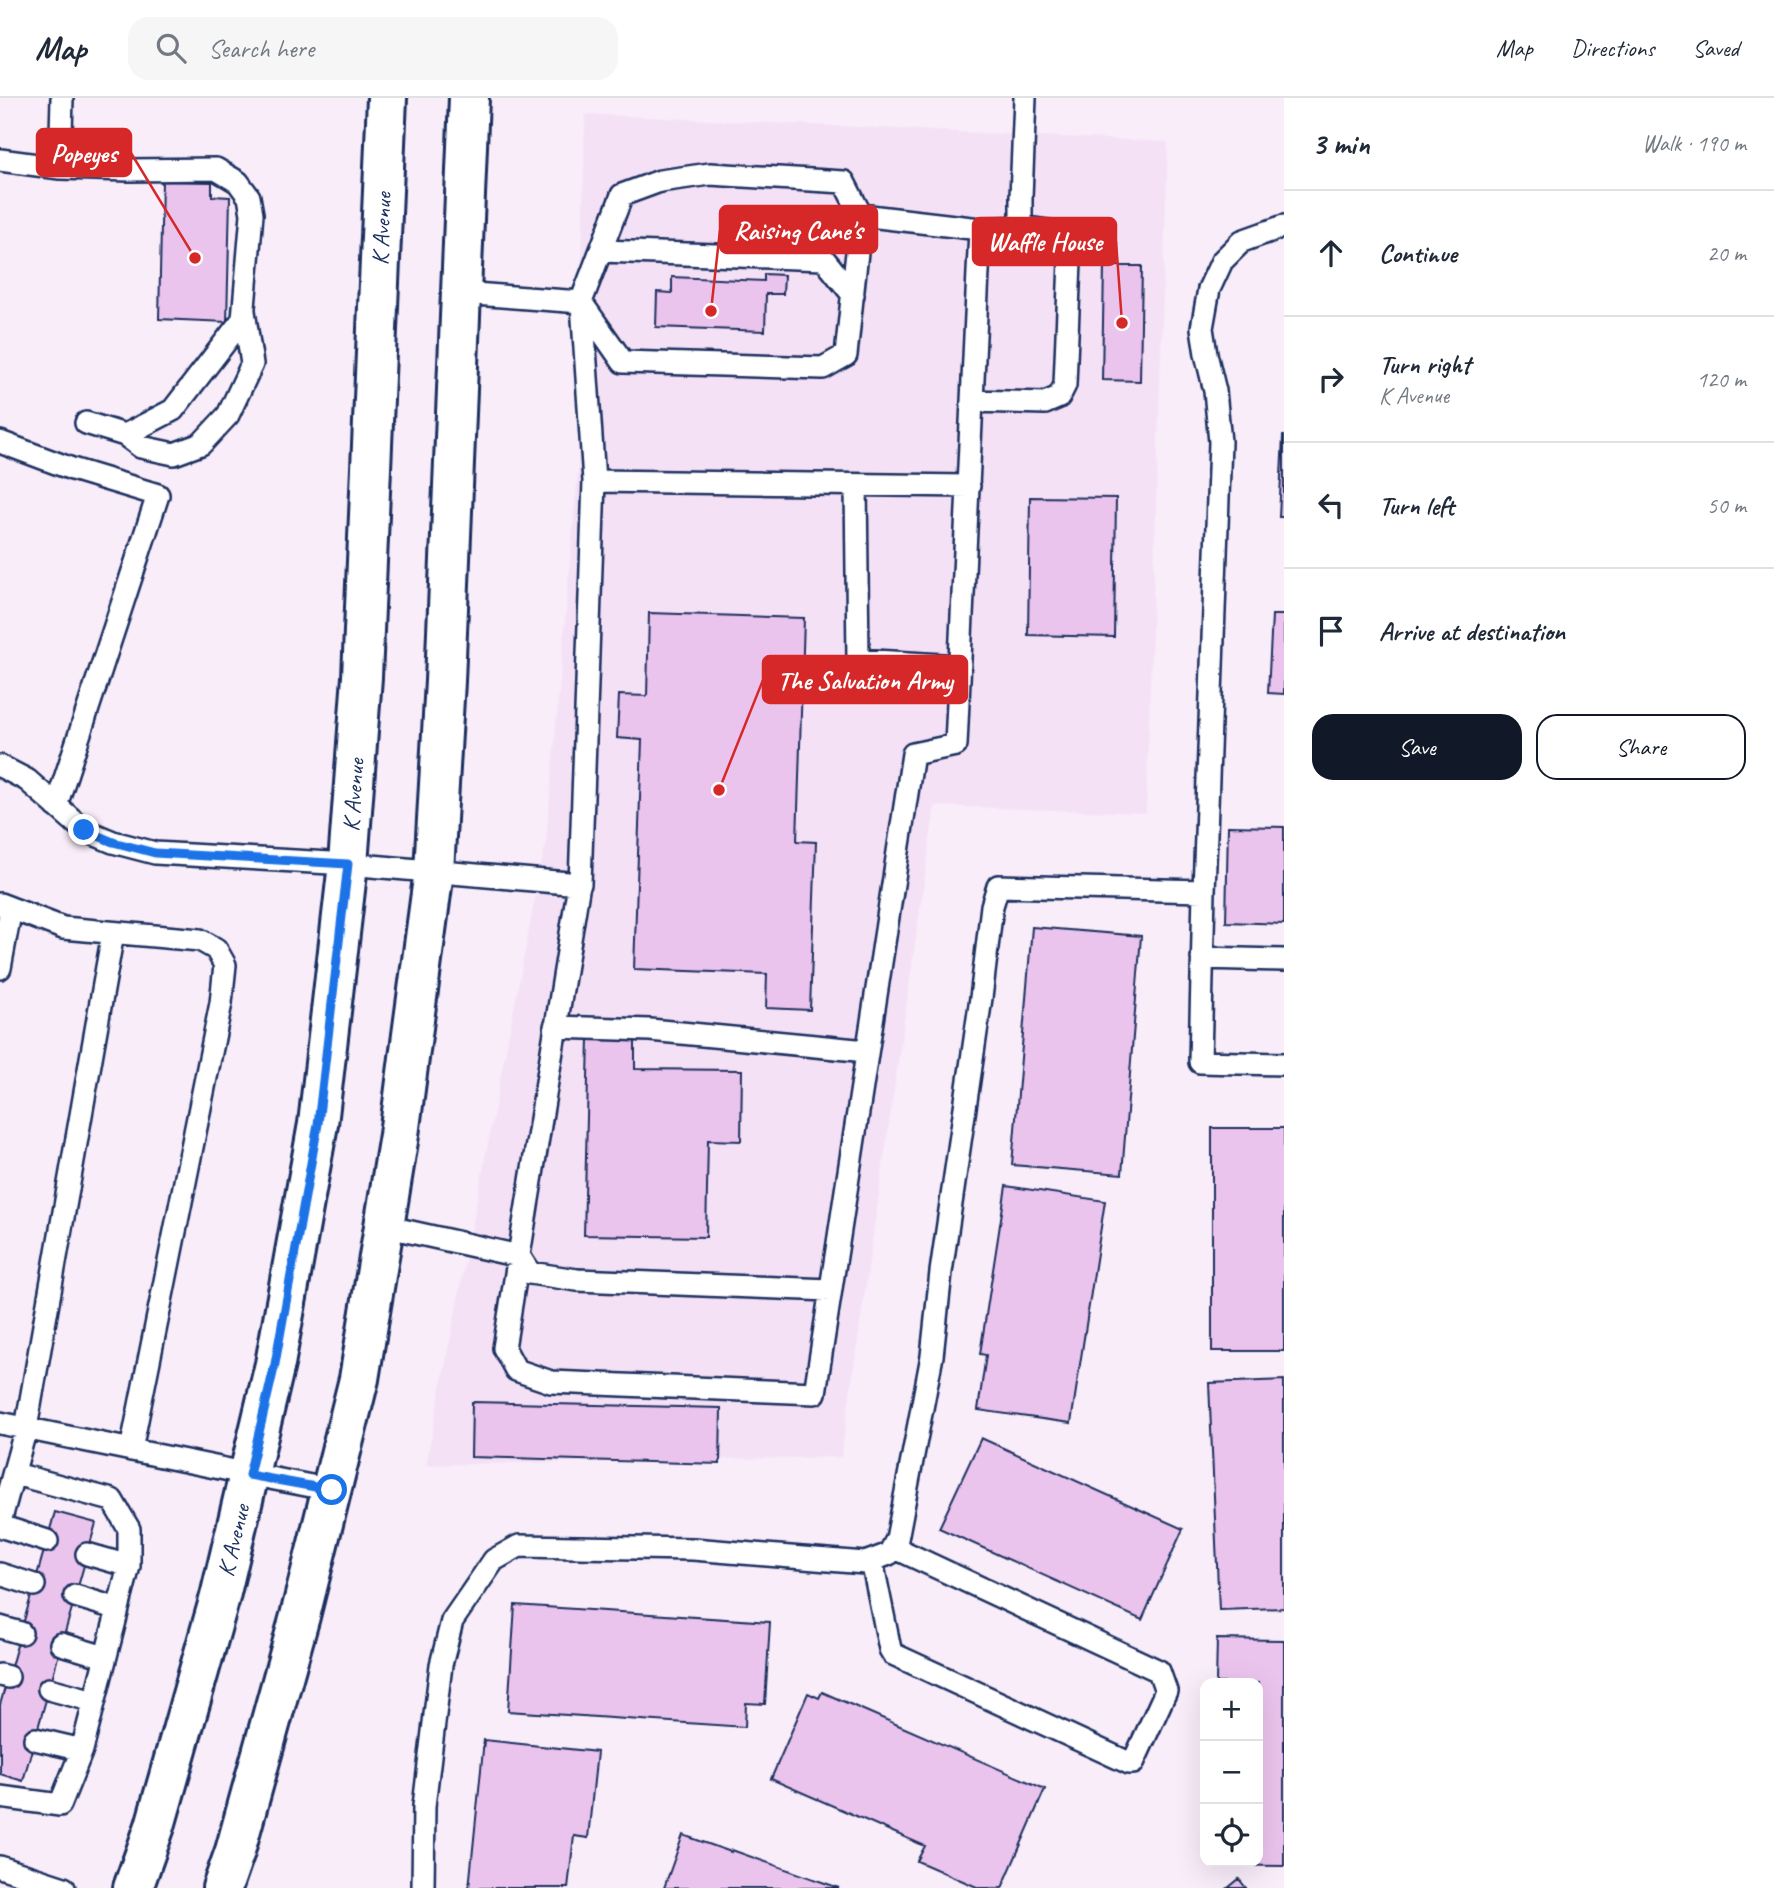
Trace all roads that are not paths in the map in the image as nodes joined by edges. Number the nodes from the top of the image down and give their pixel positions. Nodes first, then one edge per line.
1 (62, 98) edge
2 (387, 98) edge
3 (469, 98) edge
4 (1025, 98) edge
5 (0, 160) edge
6 (60, 168) junction
7 (861, 215) junction
8 (1284, 226) edge
9 (1021, 227) junction
10 (980, 229) junction
11 (602, 251) junction
12 (461, 293) junction
13 (853, 295) junction
14 (581, 302) junction
15 (244, 309) junction
16 (973, 401) junction
17 (86, 423) dead end
18 (125, 435) junction
19 (0, 443) edge
20 (594, 481) junction
21 (856, 485) junction
22 (969, 486) junction
23 (960, 666) junction
24 (0, 766) edge
25 (56, 806) junction
26 (348, 864) junction
27 (434, 871) junction
28 (579, 884) junction
29 (1204, 891) junction
30 (6, 906) edge
31 (113, 933) junction
32 (1202, 958) junction
33 (1284, 960) edge
34 (0, 968) edge
35 (555, 1027) junction
36 (867, 1051) junction
37 (1284, 1064) edge
38 (384, 1226) junction
39 (519, 1256) junction
40 (831, 1290) junction
41 (0, 1423) edge
42 (26, 1428) junction
43 (131, 1450) junction
44 (15, 1474) junction
45 (249, 1475) junction
46 (332, 1490) junction
47 (0, 1524) edge
48 (47, 1541) dead end
49 (893, 1547) junction
50 (87, 1554) dead end
51 (872, 1561) junction
52 (129, 1566) junction
53 (0, 1574) edge
54 (34, 1585) dead end
55 (75, 1596) dead end
56 (118, 1609) junction
57 (61, 1644) dead end
58 (105, 1657) junction
59 (48, 1689) dead end
60 (94, 1701) junction
61 (34, 1739) dead end
62 (82, 1750) junction
63 (0, 1797) edge
64 (0, 1867) edge
65 (64, 1888) edge
66 (133, 1888) edge
67 (222, 1888) edge
68 (423, 1888) edge

1 - 6 lane
2 - 26 main road, K Avenue
3 - 12 main road
4 - 9 lane
5 - 6 lane
6 - 15 lane
7 - 10 lane
7 - 11 lane
7 - 13 lane
8 - 29 lane
9 - 10 lane
9 - 16 lane
10 - 16 lane
11 - 13 lane
11 - 14 lane
12 - 14 lane
12 - 27 main road
13 - 14 lane
14 - 20 lane
15 - 18 lane
15 - 18 lane
16 - 22 lane
17 - 18 lane
19 - 25 lane
20 - 21 lane
20 - 28 lane
21 - 22 lane
21 - 23 lane
22 - 23 lane
23 - 36 lane
24 - 25 lane
25 - 26 lane
26 - 27 lane
26 - 45 main road, K Avenue
27 - 28 lane
27 - 38 main road
28 - 35 lane
29 - 32 lane
29 - 49 lane
30 - 31 lane
30 - 34 lane
31 - 42 lane
31 - 43 lane
32 - 33 lane
32 - 37 lane
35 - 36 lane
35 - 39 lane
36 - 40 lane
38 - 39 lane
38 - 46 main road
39 - 40 lane
39 - 40 lane
41 - 42 lane
42 - 43 lane
42 - 44 lane
43 - 45 lane
44 - 47 lane
44 - 52 lane
45 - 46 lane
45 - 66 main road, K Avenue
46 - 67 main road
47 - 48 lane
49 - 51 lane
49 - 51 lane
50 - 52 lane
51 - 68 lane
52 - 56 lane
53 - 54 lane
55 - 56 lane
56 - 58 lane
57 - 58 lane
58 - 60 lane
59 - 60 lane
60 - 62 lane
61 - 62 lane
62 - 63 lane
64 - 65 lane

